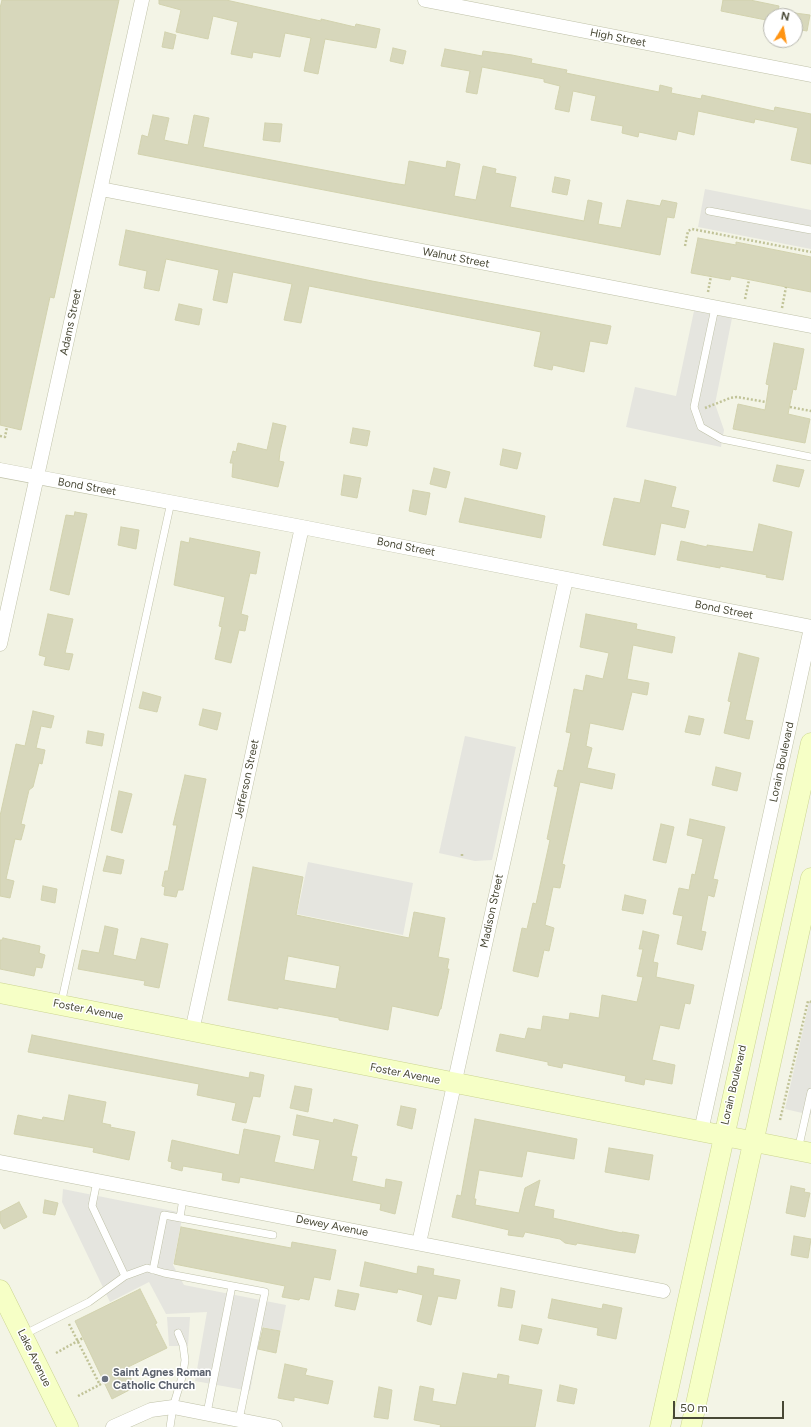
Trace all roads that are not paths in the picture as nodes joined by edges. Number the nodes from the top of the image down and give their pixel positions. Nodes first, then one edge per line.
1 (142, 0) edge
2 (425, 0) edge
3 (811, 75) edge
4 (100, 189) junction
5 (709, 211) dead end
6 (811, 230) edge
7 (715, 308) junction
8 (811, 326) edge
9 (811, 457) edge
10 (0, 470) edge
11 (37, 477) junction
12 (171, 502) junction
13 (302, 527) junction
14 (566, 579) junction
15 (811, 627) edge
16 (0, 644) edge
17 (811, 743) edge
18 (811, 878) edge
19 (0, 992) edge
20 (61, 1004) junction
21 (192, 1031) junction
22 (454, 1083) junction
23 (811, 1092) edge
24 (701, 1131) junction
25 (723, 1136) junction
26 (753, 1141) junction
27 (805, 1151) edge
28 (0, 1162) edge
29 (97, 1181) junction
30 (183, 1198) junction
31 (180, 1218) junction
32 (273, 1236) dead end
33 (419, 1243) junction
34 (153, 1270) junction
35 (125, 1276) junction
36 (232, 1286) junction
37 (0, 1290) edge
38 (663, 1291) dead end
39 (178, 1333) dead end
40 (23, 1336) junction
41 (173, 1407) junction
42 (208, 1413) junction
43 (238, 1420) junction
44 (68, 1427) edge
45 (114, 1427) edge
46 (170, 1427) edge
47 (275, 1427) edge
48 (660, 1427) edge
49 (691, 1427) edge

1 - 4 street, Adams Street
2 - 3 street, High Street
4 - 7 street, Walnut Street
4 - 11 street, Adams Street
5 - 6 lane
7 - 8 street, Walnut Street
7 - 9 lane
10 - 11 street, Bond Street
11 - 12 street, Bond Street
11 - 16 street, Adams Street
12 - 13 street, Bond Street
12 - 20 lane
13 - 14 street, Bond Street
13 - 21 street, Jefferson Street
14 - 15 street, Bond Street
14 - 22 street, Madison Street
15 - 24 street, Lorain Boulevard
17 - 25 main road, Lorain Boulevard
18 - 26 main road
19 - 20 main road, Foster Avenue
20 - 21 main road, Foster Avenue
21 - 22 main road, Foster Avenue
22 - 24 main road, Foster Avenue
22 - 33 street, Madison Street
23 - 27 lane
24 - 25 main road, Foster Avenue
25 - 26 main road, Foster Avenue
25 - 48 main road, Lorain Boulevard
26 - 27 main road, Foster Avenue
26 - 49 main road
28 - 29 street, Dewey Avenue
29 - 30 street, Dewey Avenue
29 - 35 lane
30 - 31 lane
30 - 33 street, Dewey Avenue
31 - 32 lane
31 - 34 lane
33 - 38 street, Dewey Avenue
34 - 35 lane
34 - 36 lane
35 - 40 lane
36 - 42 lane
36 - 43 lane
37 - 40 main road, Lake Avenue
39 - 41 lane
40 - 44 main road, Lake Avenue
41 - 42 street
41 - 45 street
41 - 46 lane
42 - 43 street
43 - 47 street

